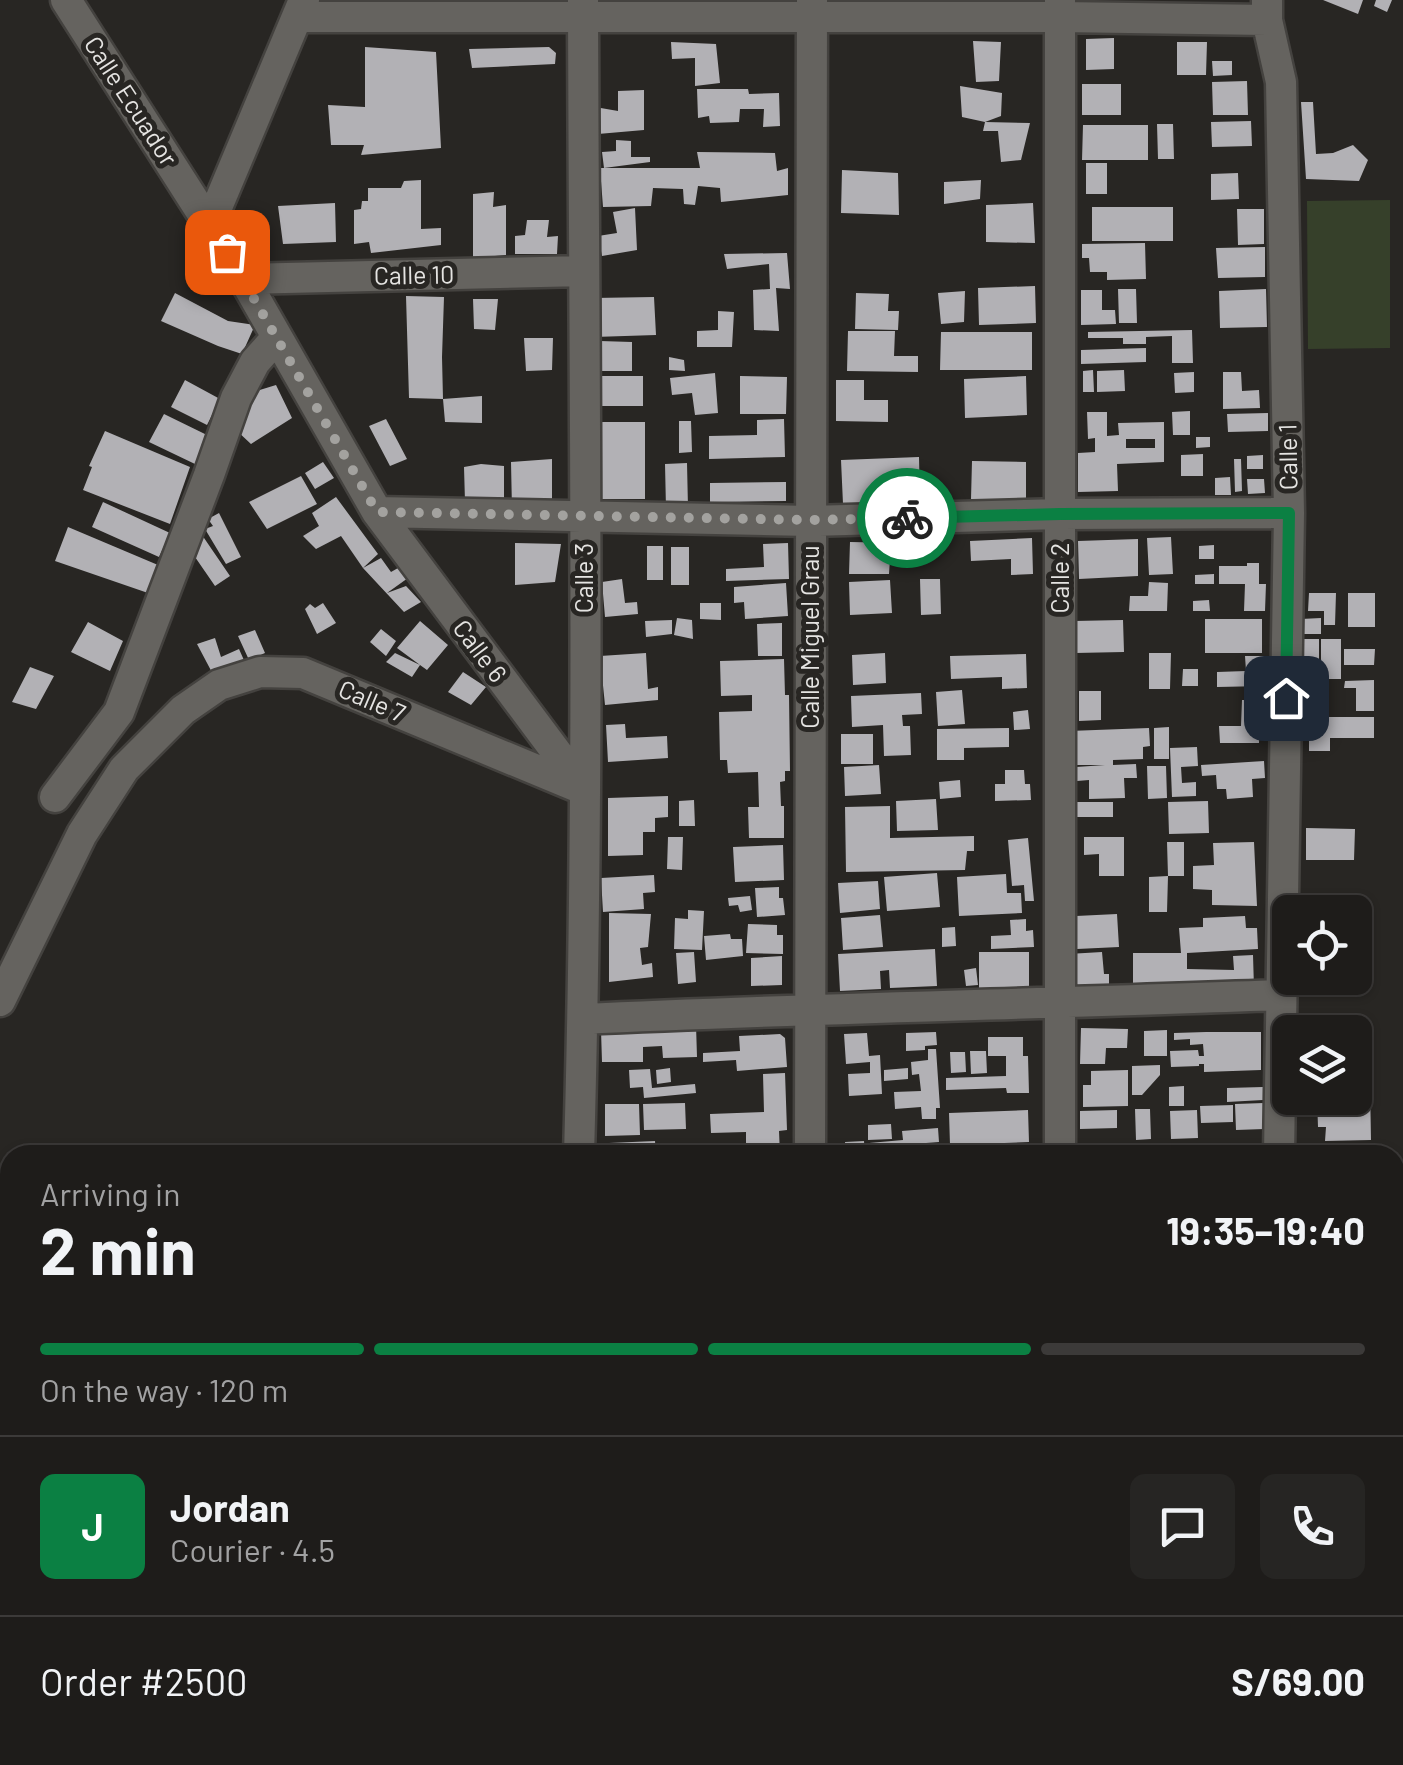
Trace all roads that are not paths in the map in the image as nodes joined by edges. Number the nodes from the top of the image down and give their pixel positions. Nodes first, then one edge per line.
1 (66, 0) edge
2 (300, 8) edge
3 (583, 9) edge
4 (812, 9) edge
5 (1060, 9) edge
6 (1267, 10) edge
7 (210, 224) junction
8 (584, 272) junction
9 (244, 279) junction
10 (278, 337) junction
11 (377, 512) junction
12 (1289, 513) junction
13 (1060, 514) junction
14 (585, 516) junction
15 (810, 520) junction
16 (119, 712) junction
17 (165, 728) junction
18 (584, 789) junction
19 (56, 796) dead end
20 (1283, 895) edge
21 (1281, 995) joint
22 (0, 1001) edge
23 (1059, 1004) junction
24 (810, 1008) junction
25 (583, 1019) junction
26 (579, 1145) edge
27 (810, 1145) edge
28 (1060, 1145) edge
29 (1279, 1145) edge

1 - 7 street, Calle Ecuador
2 - 3 street
2 - 7 street
3 - 4 street
3 - 8 street, Calle 3
4 - 5 street
4 - 15 street, Calle Miguel Grau
5 - 6 street
5 - 13 street, Calle 2
6 - 12 street, Calle 1
7 - 9 street, Calle Ecuador
8 - 9 street, Calle 10
8 - 14 street, Calle 3
9 - 10 street, Calle Ecuador
10 - 11 street, Calle Ecuador
10 - 16 street
11 - 14 street
11 - 18 street, Calle 6
12 - 13 street
12 - 20 street, Calle 1
13 - 15 street
13 - 23 street, Calle 2
14 - 15 street
14 - 18 street, Calle 3
15 - 24 street, Calle Miguel Grau
16 - 17 street
16 - 19 street
17 - 18 street, Calle 7
17 - 22 street, Calle 7
18 - 25 street, Calle 3
21 - 23 street
21 - 29 street, Calle 1
23 - 24 street
23 - 28 street, Calle 2
24 - 25 street
24 - 27 street, Calle Miguel Grau
25 - 26 street, Calle 3

